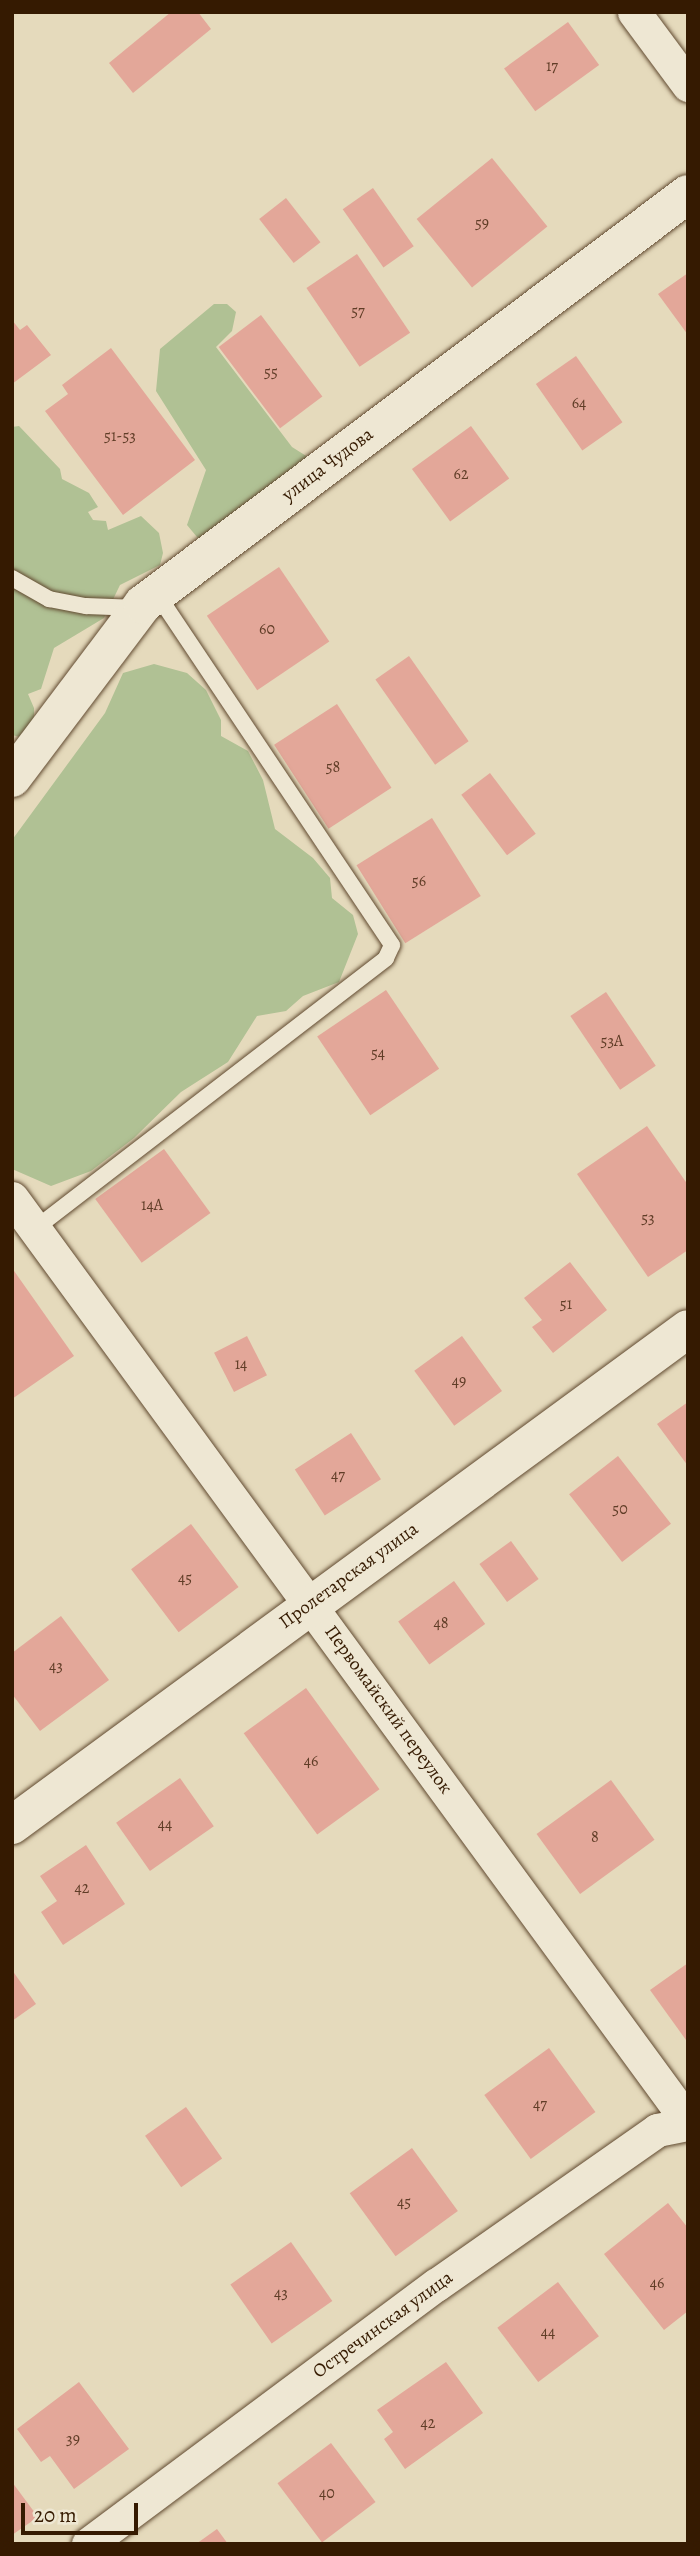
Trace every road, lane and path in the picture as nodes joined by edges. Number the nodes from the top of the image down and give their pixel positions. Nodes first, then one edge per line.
1 (634, 12) edge
2 (688, 85) edge
3 (688, 194) edge
4 (12, 578) edge
5 (149, 601) junction
6 (12, 779) edge
7 (12, 1198) edge
8 (36, 1228) junction
9 (688, 1329) edge
10 (311, 1604) junction
11 (12, 1825) edge
12 (688, 2123) edge
13 (88, 2544) edge

1 - 2 street
3 - 5 street, улица Чудова
4 - 5 lane
5 - 6 street, улица Чудова
5 - 8 lane
7 - 8 street, Первомайский переулок
8 - 10 street, Первомайский переулок
9 - 10 street, Пролетарская улица
10 - 11 street, Пролетарская улица
10 - 12 street, Первомайский переулок
12 - 13 street, Остречинская улица

